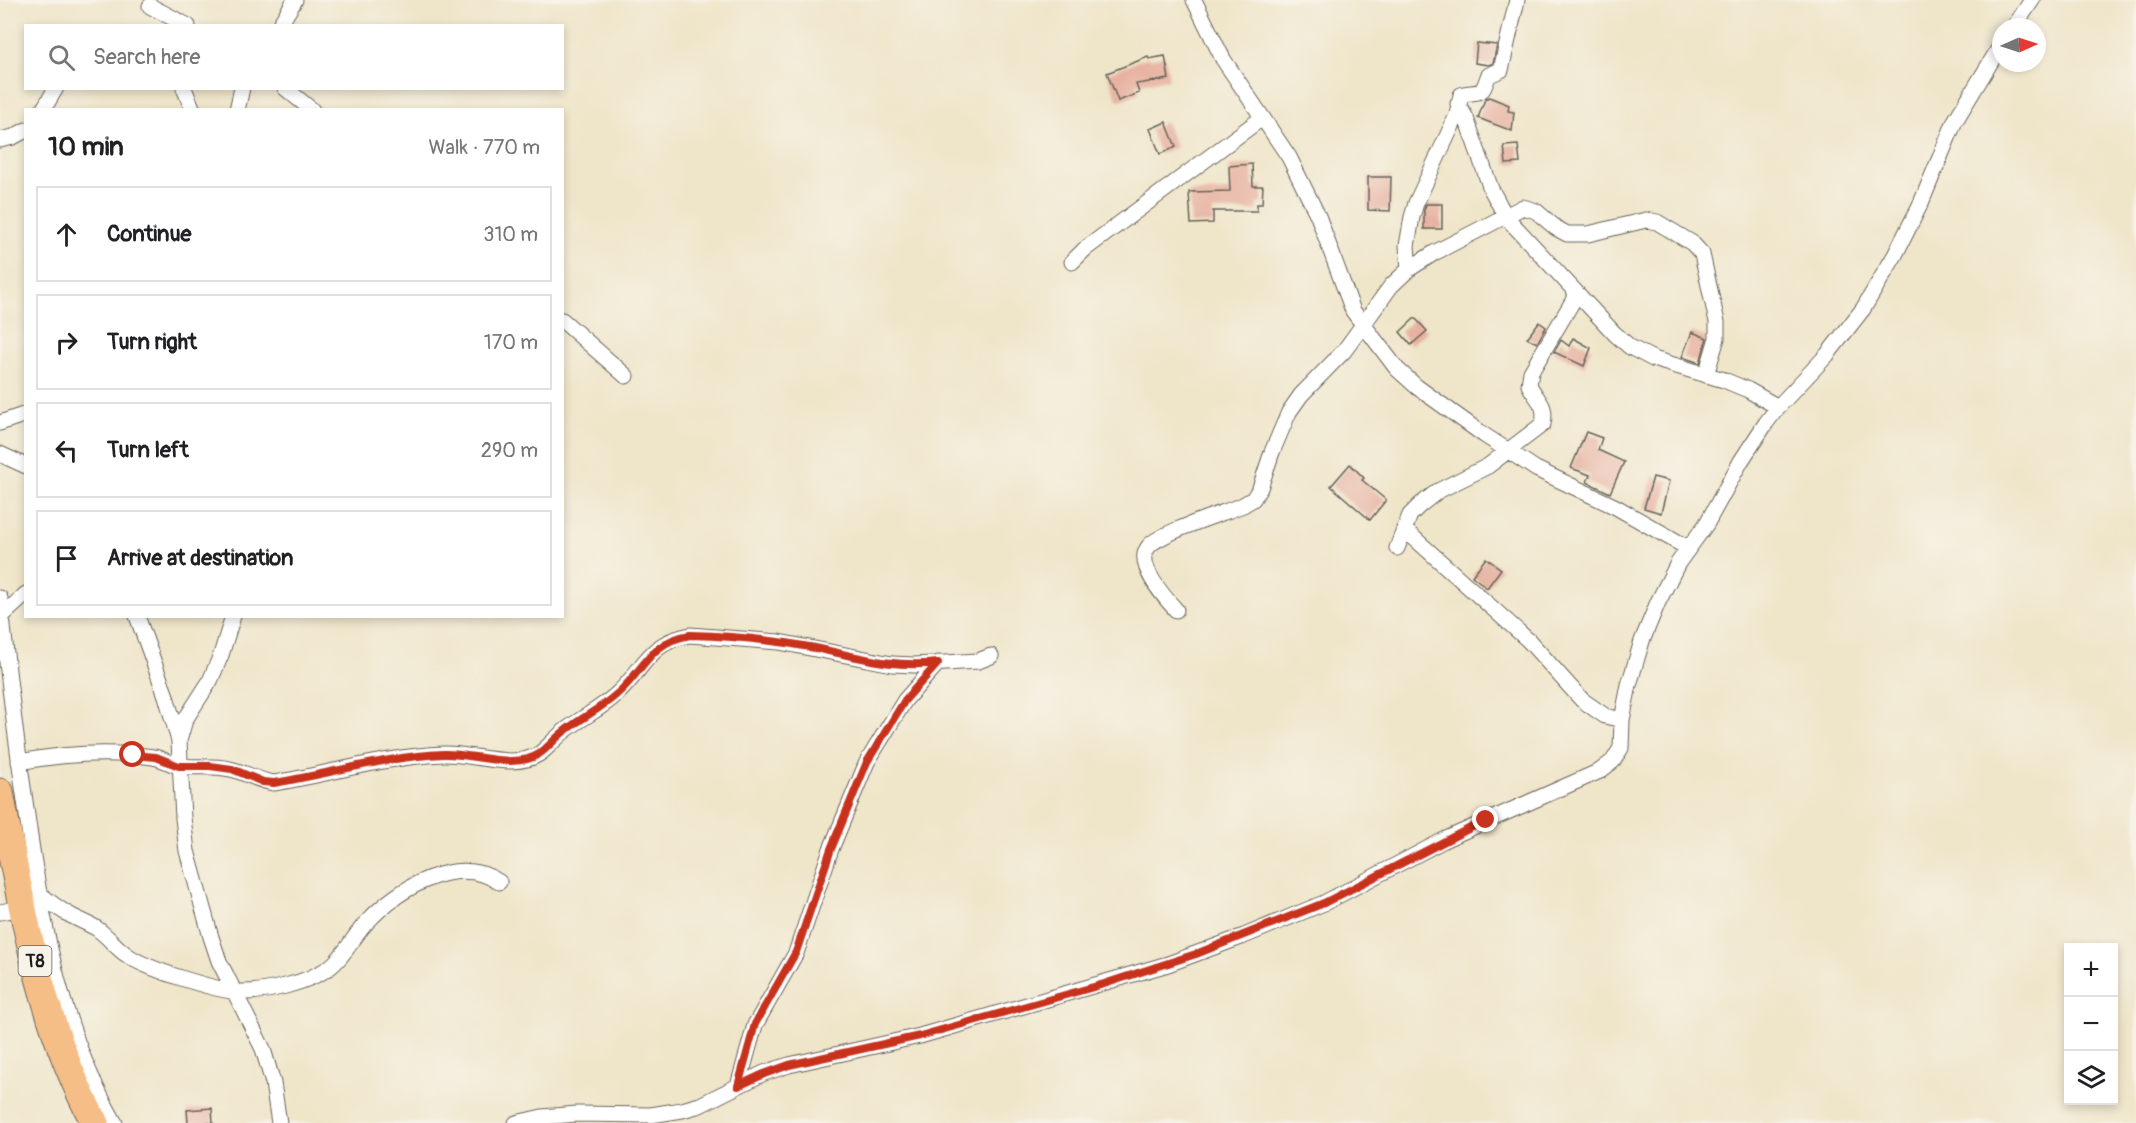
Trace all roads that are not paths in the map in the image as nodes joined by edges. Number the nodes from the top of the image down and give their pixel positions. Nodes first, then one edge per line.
1 (295, 0) edge
2 (1194, 0) edge
3 (1517, 0) edge
4 (2032, 0) edge
5 (149, 3) edge
6 (2020, 18) edge
7 (157, 24) edge
8 (185, 24) edge
9 (280, 24) edge
10 (1992, 60) edge
11 (55, 90) edge
12 (185, 90) edge
13 (242, 90) edge
14 (287, 90) edge
15 (1458, 104) junction
16 (44, 108) edge
17 (192, 108) edge
18 (237, 108) edge
19 (310, 108) edge
20 (1262, 118) junction
21 (24, 131) edge
22 (0, 140) edge
23 (1506, 217) junction
24 (1072, 262) dead end
25 (1409, 269) junction
26 (1577, 294) junction
27 (564, 322) edge
28 (1363, 326) junction
29 (1706, 375) junction
30 (626, 376) dead end
31 (1778, 407) junction
32 (24, 415) edge
33 (0, 423) edge
34 (1508, 451) junction
35 (0, 454) edge
36 (24, 465) edge
37 (1404, 529) junction
38 (1397, 548) dead end
39 (1688, 548) junction
40 (24, 596) edge
41 (0, 598) edge
42 (1176, 610) dead end
43 (2, 616) junction
44 (138, 618) edge
45 (232, 618) edge
46 (991, 656) dead end
47 (938, 663) junction
48 (1622, 720) junction
49 (179, 741) junction
50 (19, 762) junction
51 (179, 766) junction
52 (0, 792) edge
53 (499, 882) dead end
54 (20, 905) edge
55 (234, 991) junction
56 (738, 1086) junction
57 (95, 1123) edge
58 (115, 1123) edge
59 (279, 1123) edge
60 (516, 1123) edge

1 - 9 street
2 - 20 street
3 - 15 street
4 - 6 street
5 - 7 street
5 - 8 street
10 - 31 street
11 - 16 street
12 - 17 street
13 - 18 street
14 - 19 street
15 - 23 street
15 - 25 street
20 - 24 street
20 - 28 street
21 - 22 street
23 - 25 street
23 - 26 street
23 - 29 street
25 - 28 street
26 - 29 street
26 - 34 street
27 - 30 street
28 - 34 street
28 - 42 street
29 - 31 street
31 - 39 street
32 - 33 street
34 - 37 street
34 - 39 street
35 - 36 street
37 - 38 street
37 - 48 street
39 - 48 street
40 - 43 street
41 - 43 street
43 - 50 street
44 - 49 street
45 - 49 street
46 - 47 street
47 - 51 street
47 - 56 street
48 - 56 street
49 - 51 street
50 - 51 street
50 - 54 street
51 - 55 street
52 - 54 highway, T8
53 - 55 street
54 - 55 street
54 - 57 highway, T8
54 - 58 street
55 - 59 street
56 - 60 street

